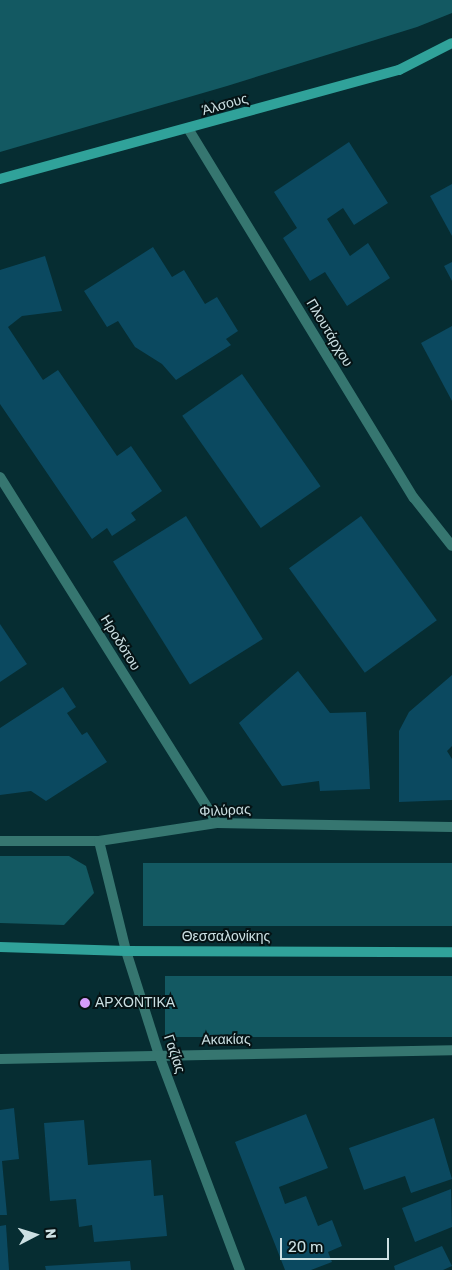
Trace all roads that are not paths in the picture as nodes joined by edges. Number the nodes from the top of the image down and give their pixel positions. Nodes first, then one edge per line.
1 (452, 43) edge
2 (189, 130) junction
3 (0, 180) edge
4 (0, 477) edge
5 (452, 546) edge
6 (217, 823) junction
7 (452, 827) edge
8 (0, 841) edge
9 (98, 841) junction
10 (0, 947) edge
11 (126, 951) junction
12 (452, 952) edge
13 (452, 1050) edge
14 (160, 1055) junction
15 (0, 1059) edge
16 (240, 1270) edge

1 - 2 street, Άλσους
2 - 3 street, Άλσους
2 - 5 street, Πλουτάρχου
4 - 6 street, Ηροδότου
6 - 7 street, Φιλύρας
6 - 9 street, Φιλύρας
8 - 9 street, Φιλύρας
9 - 11 street, Γαζίας
10 - 11 street, Θεσσαλονίκης
11 - 12 street, Θεσσαλονίκης
11 - 14 street, Γαζίας
13 - 14 street, Ακακίας
14 - 15 street, Ακακίας
14 - 16 street, Γαζίας

